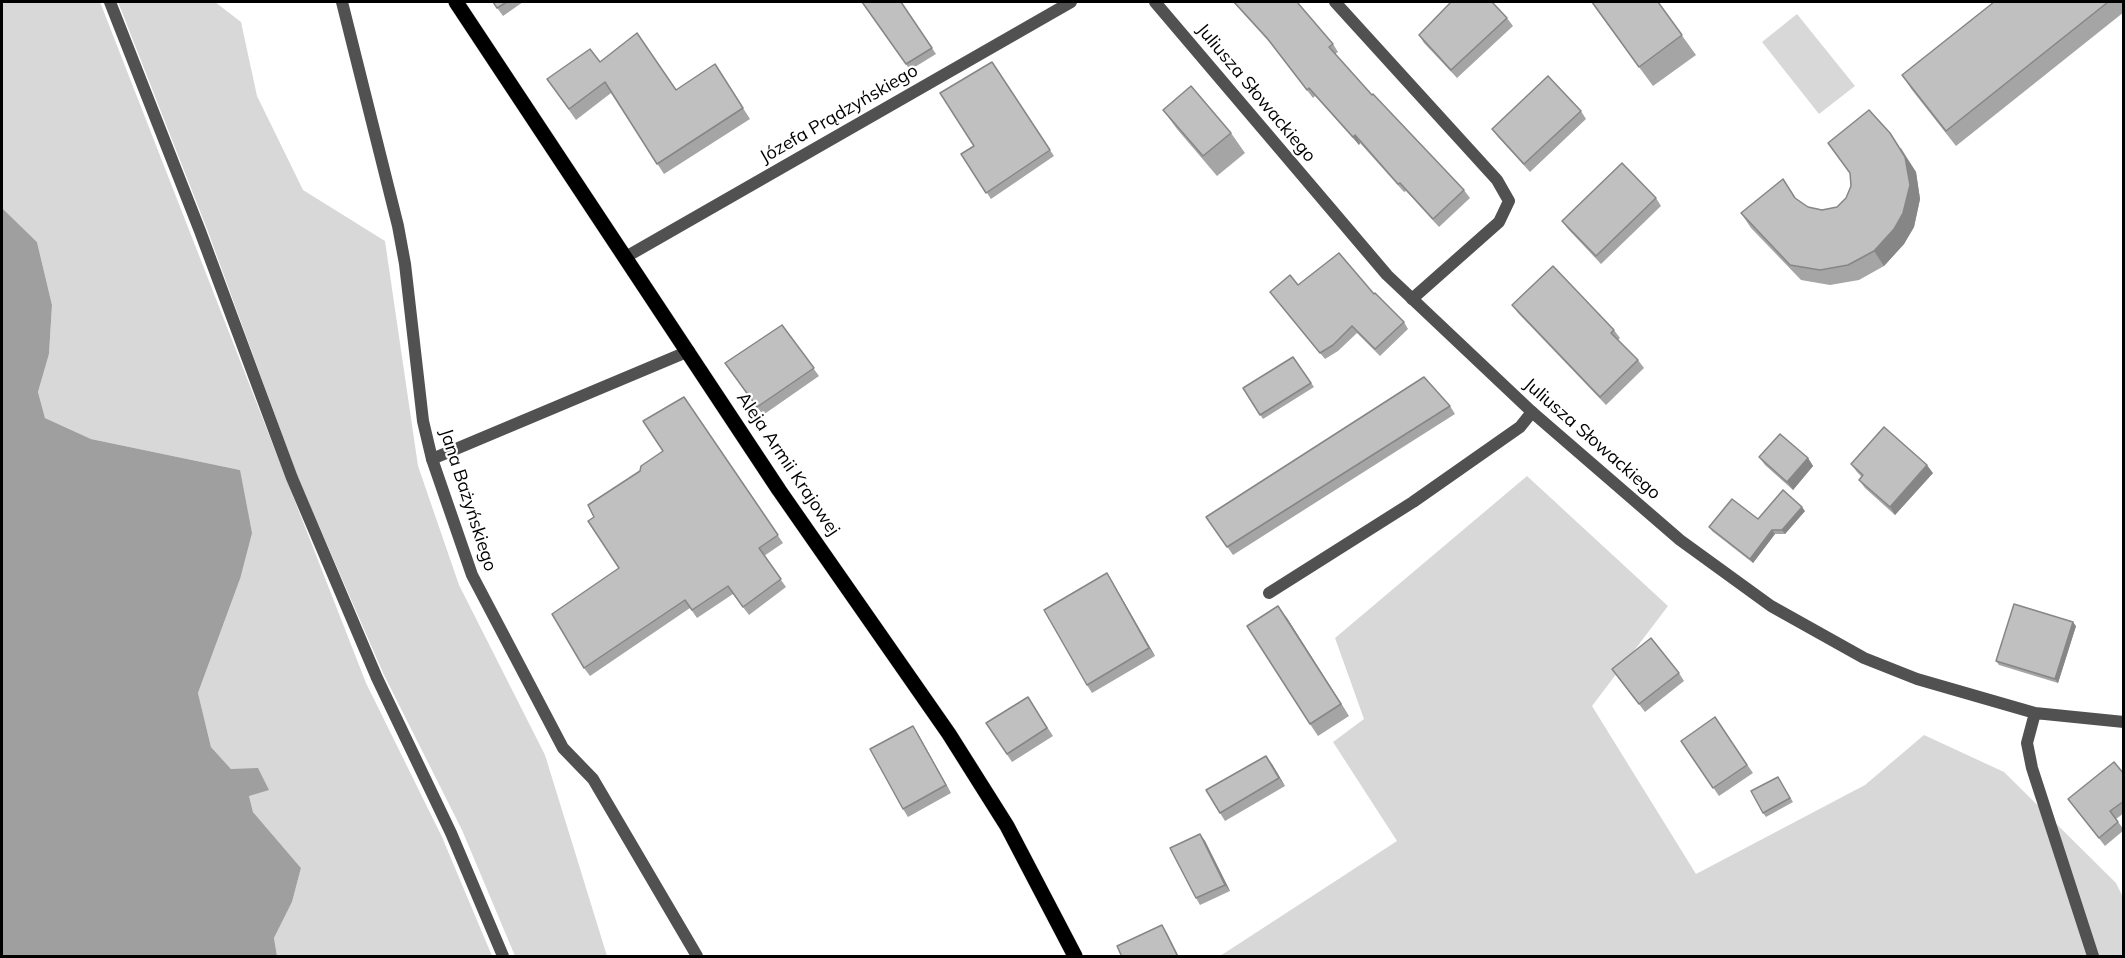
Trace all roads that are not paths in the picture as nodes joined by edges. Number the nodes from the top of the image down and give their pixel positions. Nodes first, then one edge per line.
1 (110, 2) edge
2 (342, 2) edge
3 (456, 2) edge
4 (1071, 2) edge
5 (1155, 2) edge
6 (1335, 2) edge
7 (624, 258) junction
8 (1412, 299) junction
9 (689, 351) junction
10 (1532, 412) junction
11 (432, 459) junction
12 (1269, 593) dead end
13 (2035, 713) junction
14 (2124, 722) edge
15 (502, 957) edge
16 (697, 957) edge
17 (1075, 957) edge
18 (2093, 957) edge

1 - 15 street
2 - 11 street, Jana Bażyńskiego
3 - 7 main road, Aleja Armii Krajowej
4 - 7 street, Józefa Prądzyńskiego
5 - 8 street, Juliusza Słowackiego
6 - 8 street
7 - 9 main road, Aleja Armii Krajowej
8 - 10 street, Juliusza Słowackiego
9 - 11 street
9 - 17 main road, Aleja Armii Krajowej
10 - 12 street
10 - 13 street, Juliusza Słowackiego
11 - 16 street, Jana Bażyńskiego
13 - 14 street, Juliusza Słowackiego
13 - 18 street

